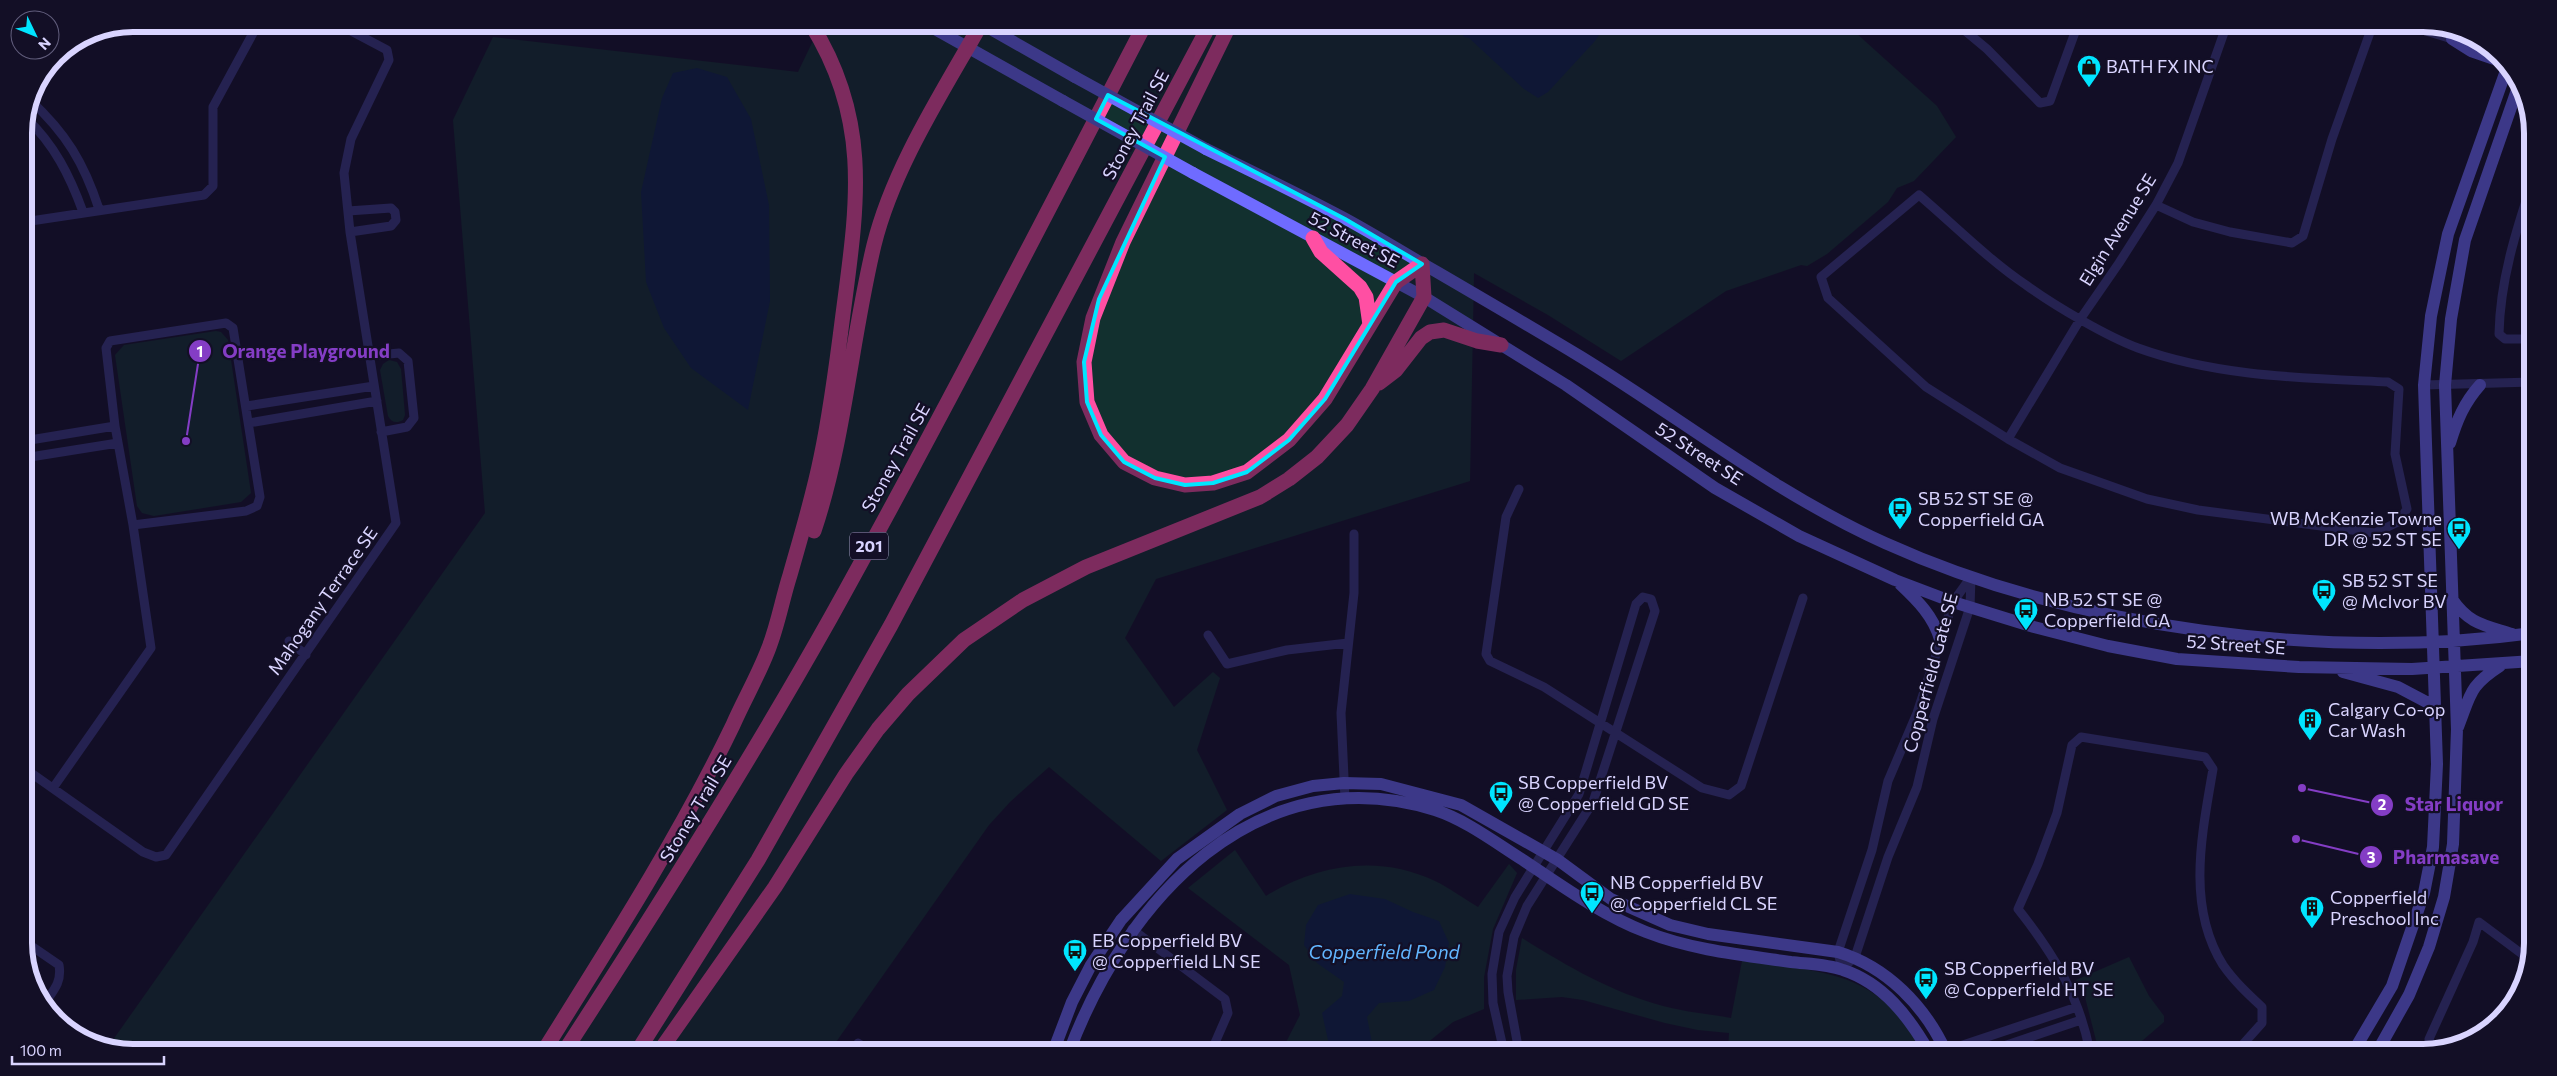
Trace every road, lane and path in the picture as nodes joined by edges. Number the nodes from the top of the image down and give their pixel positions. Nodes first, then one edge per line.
1 (254, 32) edge
2 (353, 32) edge
3 (816, 32) edge
4 (941, 32) edge
5 (976, 32) edge
6 (995, 32) edge
7 (1142, 32) edge
8 (1206, 32) edge
9 (1226, 32) edge
10 (1967, 32) edge
11 (2075, 32) edge
12 (2224, 32) edge
13 (2370, 32) edge
14 (2434, 33) edge
15 (2452, 38) junction
16 (2455, 38) edge
17 (968, 46) junction
18 (2490, 58) edge
19 (2504, 73) edge
20 (2516, 93) edge
21 (36, 106) edge
22 (47, 116) junction
23 (35, 126) joint
24 (2156, 204) junction
25 (99, 209) junction
26 (348, 211) junction
27 (2524, 211) edge
28 (84, 212) junction
29 (33, 220) edge
30 (350, 232) junction
31 (1313, 238) junction
32 (1422, 264) junction
33 (1396, 282) junction
34 (1424, 297) junction
35 (2081, 318) junction
36 (1370, 325) junction
37 (2524, 339) edge
38 (1501, 345) junction
39 (369, 356) junction
40 (2524, 383) edge
41 (2424, 385) junction
42 (2445, 385) junction
43 (2480, 385) junction
44 (374, 386) junction
45 (1372, 389) junction
46 (377, 401) junction
47 (246, 406) junction
48 (249, 423) junction
49 (115, 426) junction
50 (381, 432) junction
51 (2008, 439) junction
52 (33, 440) edge
53 (118, 443) junction
54 (2447, 452) junction
55 (33, 457) edge
56 (1520, 489) dead end
57 (134, 525) junction
58 (1354, 534) dead end
59 (1971, 577) junction
60 (1895, 580) junction
61 (2451, 597) junction
62 (1803, 598) dead end
63 (1953, 602) junction
64 (1970, 607) junction
65 (780, 617) junction
66 (1208, 635) dead end
67 (2524, 635) edge
68 (2516, 636) junction
69 (1940, 639) junction
70 (2453, 640) junction
71 (289, 641) dead end
72 (2434, 641) junction
73 (1348, 643) junction
74 (306, 655) junction
75 (2524, 662) edge
76 (2502, 665) junction
77 (2454, 667) junction
78 (2328, 668) junction
79 (2433, 668) junction
80 (2434, 706) junction
81 (1601, 723) junction
82 (2457, 729) junction
83 (1616, 734) junction
84 (33, 774) edge
85 (1344, 783) junction
86 (53, 788) junction
87 (1345, 799) junction
88 (1544, 851) junction
89 (1558, 860) junction
90 (1534, 867) junction
91 (1548, 876) junction
92 (1132, 929) junction
93 (1699, 932) junction
94 (33, 947) edge
95 (1697, 947) junction
96 (1838, 952) junction
97 (2524, 956) edge
98 (1855, 957) junction
99 (1842, 969) junction
100 (49, 997) edge
101 (2077, 1007) junction
102 (2081, 1020) junction
103 (2013, 1028) junction
104 (2017, 1041) junction
105 (2431, 1043) edge
106 (549, 1044) edge
107 (569, 1044) edge
108 (641, 1044) edge
109 (664, 1044) edge
110 (1057, 1044) edge
111 (1072, 1044) edge
112 (1214, 1044) edge
113 (1502, 1044) edge
114 (1518, 1044) edge
115 (1924, 1044) edge
116 (1941, 1044) edge
117 (1968, 1044) edge
118 (2009, 1044) edge
119 (2088, 1044) edge
120 (2243, 1044) edge
121 (2359, 1044) edge
122 (2381, 1044) edge

1 - 25 street
2 - 26 street, Mahogany Terrace SE
3 - 65 highway
4 - 17 main road, 52 Street SE
5 - 17 highway
6 - 32 main road, 52 Street SE, bridge
7 - 107 highway, Stoney Trail SE / 201
8 - 108 highway, Stoney Trail SE
9 - 36 highway
10 - 11 street
12 - 24 street, Elgin Avenue SE
13 - 24 street
14 - 15 street
15 - 16 main road
15 - 18 main road
17 - 31 main road, 52 Street SE, bridge
17 - 65 highway
19 - 41 main road
20 - 42 main road
21 - 22 street
22 - 23 street
22 - 25 street
23 - 28 street
24 - 35 street, Elgin Avenue SE
25 - 28 street
26 - 30 street, Mahogany Terrace SE
26 - 30 street
27 - 37 street
28 - 29 street
30 - 39 street, Mahogany Terrace SE
31 - 33 main road, 52 Street SE
31 - 36 highway
32 - 33 highway
32 - 34 highway
32 - 59 main road, 52 Street SE
33 - 34 main road, 52 Street SE
33 - 36 highway
34 - 38 main road, 52 Street SE
34 - 45 highway
35 - 51 street, Elgin Avenue SE
35 - 51 street
35 - 51 street
38 - 45 highway
38 - 60 main road, 52 Street SE
39 - 44 street, Mahogany Terrace SE
39 - 50 street
40 - 43 street
41 - 42 street
41 - 72 main road
42 - 43 street
42 - 54 main road
43 - 54 main road
44 - 46 street, Mahogany Terrace SE
44 - 47 street
45 - 109 highway
46 - 48 street
46 - 50 street, Mahogany Terrace SE
47 - 48 street
47 - 49 street
48 - 57 street
49 - 52 street
49 - 53 street
50 - 74 street, Mahogany Terrace SE
53 - 55 street
53 - 57 street
54 - 61 main road
56 - 81 street
57 - 86 street
58 - 73 street
59 - 63 street, Copperfield Gate SE
59 - 64 street, Copperfield Gate SE
59 - 72 main road, 52 Street SE
60 - 63 main road, 52 Street SE
60 - 69 main road
61 - 68 main road
61 - 70 main road
62 - 83 street
63 - 64 main road, 52 Street SE
63 - 69 street, Copperfield Gate SE
64 - 78 main road, 52 Street SE
64 - 98 street, Copperfield Gate SE
65 - 106 highway
66 - 73 street
67 - 68 main road, 52 Street SE
68 - 70 main road, 52 Street SE
69 - 96 street, Copperfield Gate SE
70 - 72 main road, 52 Street SE
70 - 77 main road
71 - 74 street
72 - 79 main road
73 - 85 street
74 - 86 street, Mahogany Terrace SE
75 - 76 main road, 52 Street SE
76 - 77 main road, 52 Street SE
76 - 82 main road
77 - 79 main road, 52 Street SE
77 - 82 main road
78 - 79 main road, 52 Street SE
78 - 80 main road
79 - 80 main road
80 - 121 main road
81 - 83 street
81 - 83 street
81 - 88 street
82 - 122 main road
83 - 89 street
84 - 86 street, Mahogany Terrace SE
85 - 87 street
85 - 88 main road
85 - 110 main road
87 - 90 main road
87 - 92 main road
88 - 89 main road
88 - 90 street
89 - 91 street
89 - 93 main road
90 - 91 main road
90 - 113 street
91 - 95 main road
91 - 114 street
92 - 111 main road
92 - 112 street
93 - 95 main road
93 - 96 main road
94 - 100 street
95 - 99 main road
96 - 98 main road
96 - 99 street
97 - 105 street
98 - 99 street, Copperfield Gate SE
98 - 116 main road
99 - 115 main road
101 - 102 street
101 - 103 street
101 - 120 street
102 - 104 street
102 - 119 street
103 - 104 street
103 - 117 street
104 - 118 street

